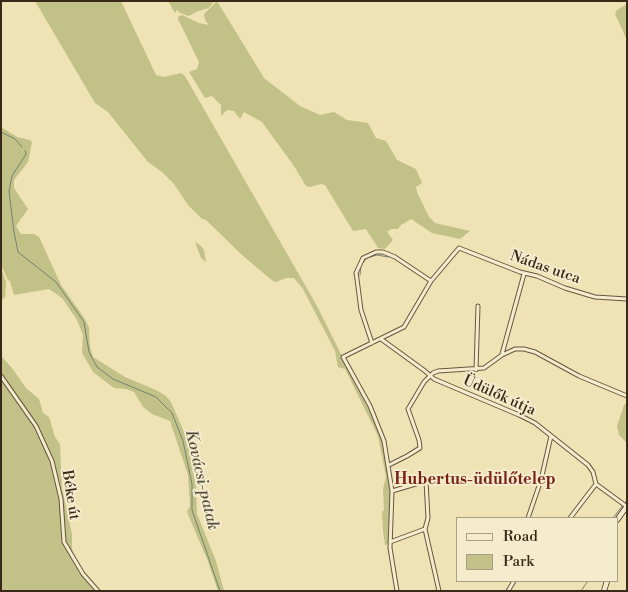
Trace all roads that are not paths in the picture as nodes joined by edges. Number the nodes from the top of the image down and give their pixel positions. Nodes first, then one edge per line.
1 (524, 274) junction
2 (431, 281) junction
3 (627, 299) edge
4 (478, 306) dead end
5 (381, 339) junction
6 (372, 343) junction
7 (502, 355) junction
8 (476, 370) junction
9 (430, 375) junction
10 (1, 376) edge
11 (627, 396) edge
12 (551, 436) junction
13 (389, 465) junction
14 (596, 484) junction
15 (392, 491) junction
16 (625, 505) edge
17 (528, 517) edge
18 (571, 517) edge
19 (618, 518) edge
20 (425, 530) junction
21 (390, 542) junction
22 (98, 591) edge
23 (397, 591) edge
24 (440, 591) edge

1 - 2 street, Nádas utca
1 - 3 street, Nádas utca
1 - 7 street
2 - 5 street
2 - 6 street
4 - 8 street
5 - 6 street
5 - 9 street, Üdülők útja
6 - 13 street
7 - 8 street
7 - 11 street
8 - 9 street
9 - 12 street, Üdülők útja
9 - 13 street
10 - 22 street, Béke út
12 - 14 street, Üdülők útja
12 - 17 street
13 - 15 street
14 - 16 street, Üdülők útja
14 - 18 street
15 - 20 street
15 - 21 street
16 - 19 main road
20 - 21 street
20 - 24 street
21 - 23 street

